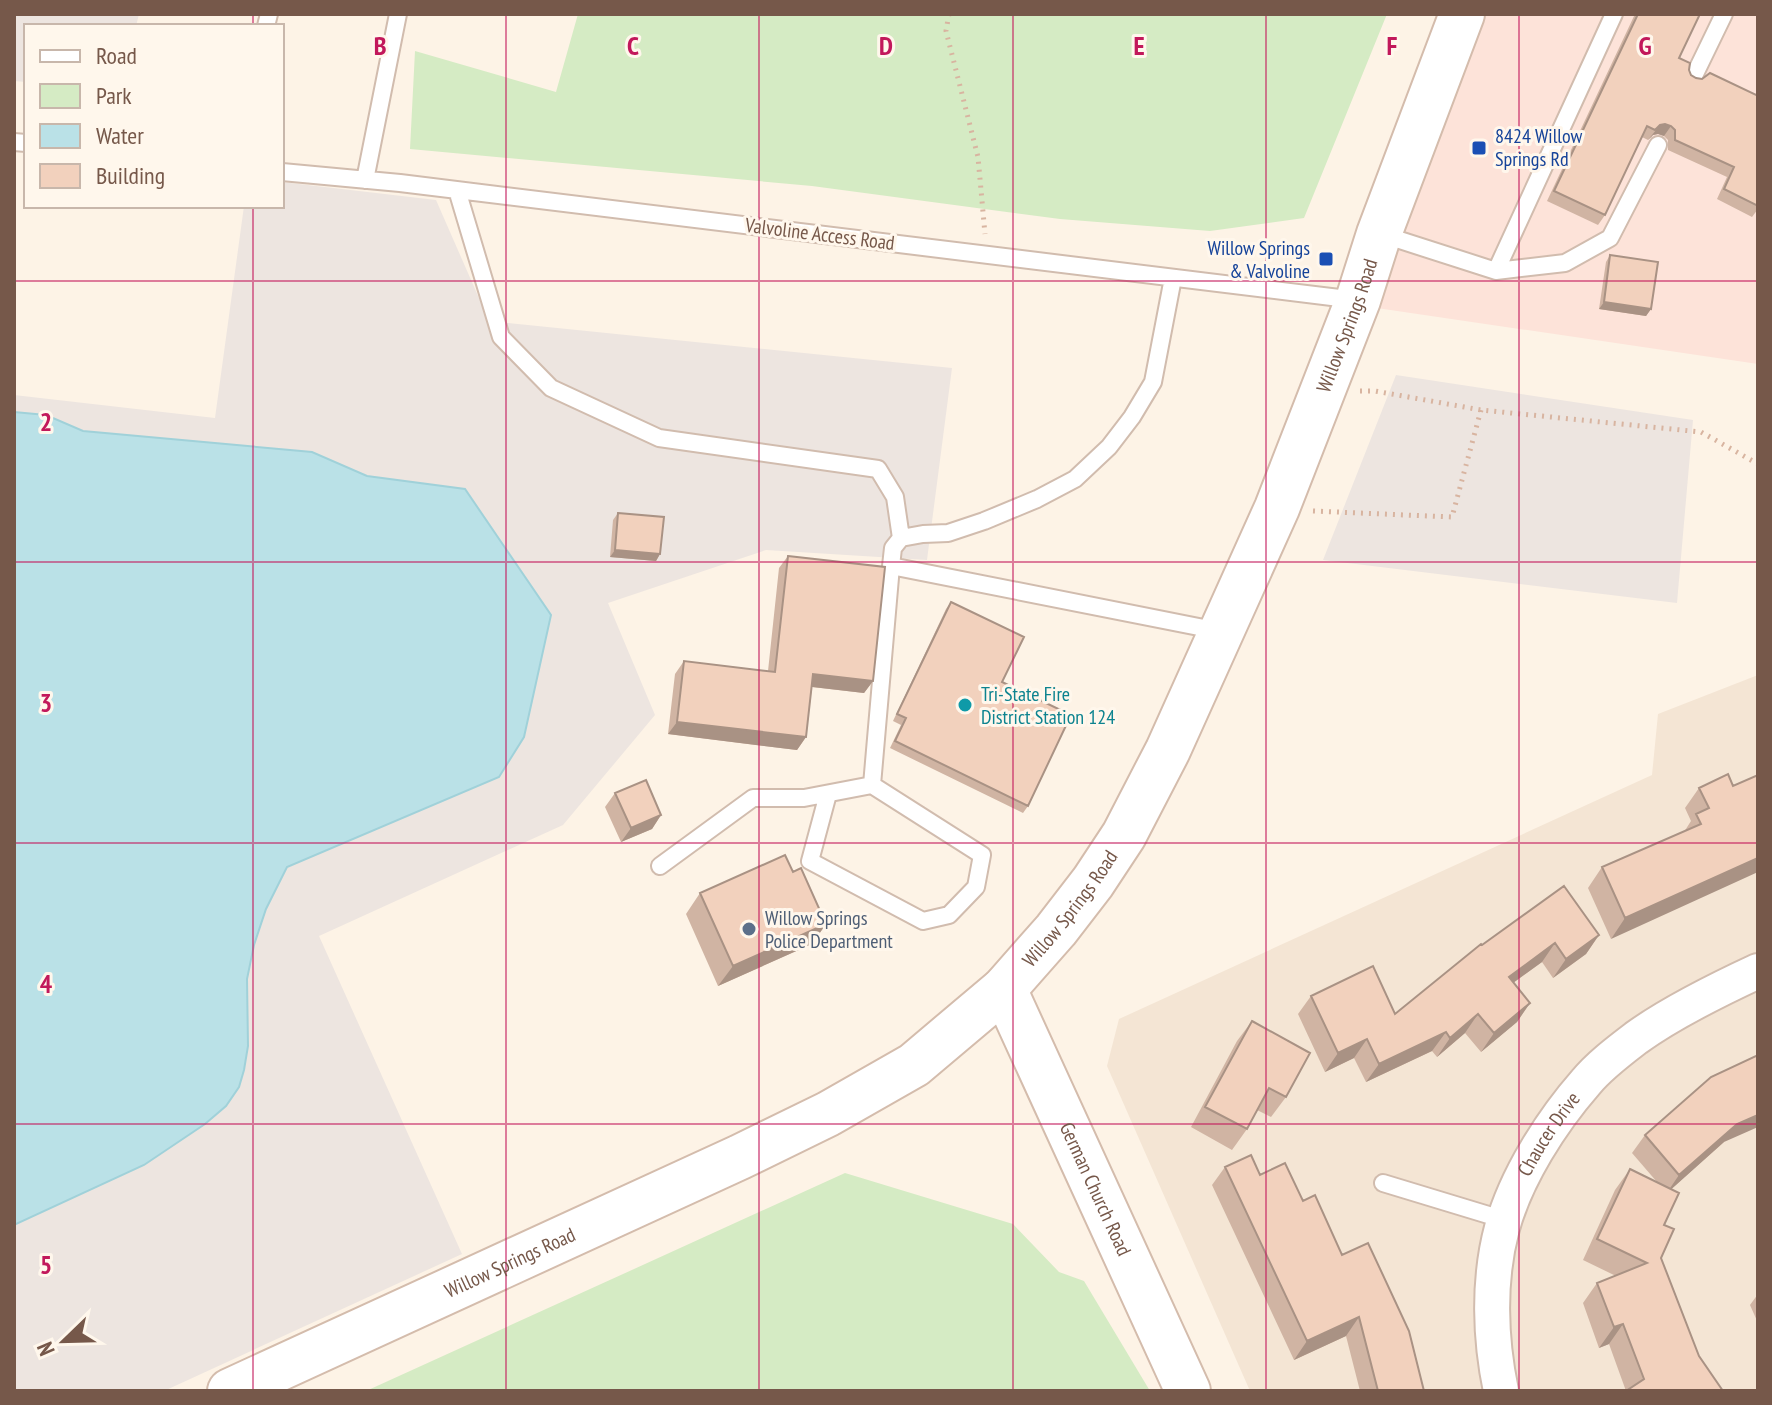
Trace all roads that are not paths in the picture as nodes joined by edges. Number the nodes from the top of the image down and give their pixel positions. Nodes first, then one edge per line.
1 (398, 14) edge
2 (1462, 14) edge
3 (1614, 14) edge
4 (1724, 14) edge
5 (1693, 78) edge
6 (1658, 145) dead end
7 (284, 172) edge
8 (365, 180) junction
9 (457, 190) junction
10 (1379, 234) junction
11 (1496, 271) junction
12 (1173, 278) junction
13 (1358, 300) junction
14 (901, 538) junction
15 (891, 566) junction
16 (1221, 632) junction
17 (872, 785) junction
18 (828, 794) junction
19 (660, 866) dead end
20 (1758, 971) edge
21 (1004, 989) junction
22 (1383, 1183) dead end
23 (1505, 1220) junction
24 (230, 1391) edge
25 (1188, 1391) edge
26 (1501, 1391) edge

1 - 8 lane
2 - 10 main road, Willow Springs Road
3 - 11 lane
4 - 5 lane
6 - 11 lane
7 - 8 lane, Valvoline Access Road
8 - 9 lane, Valvoline Access Road
9 - 12 lane, Valvoline Access Road
9 - 14 lane
10 - 11 lane
10 - 13 main road, Willow Springs Road
12 - 13 lane, Valvoline Access Road
12 - 14 lane
13 - 16 main road, Willow Springs Road
14 - 15 lane
15 - 16 lane
15 - 17 lane
16 - 21 main road, Willow Springs Road
17 - 18 lane
17 - 18 lane
18 - 19 lane
20 - 23 street, Chaucer Drive
21 - 24 main road, Willow Springs Road
21 - 25 main road, German Church Road
22 - 23 lane
23 - 26 street, Chaucer Drive

